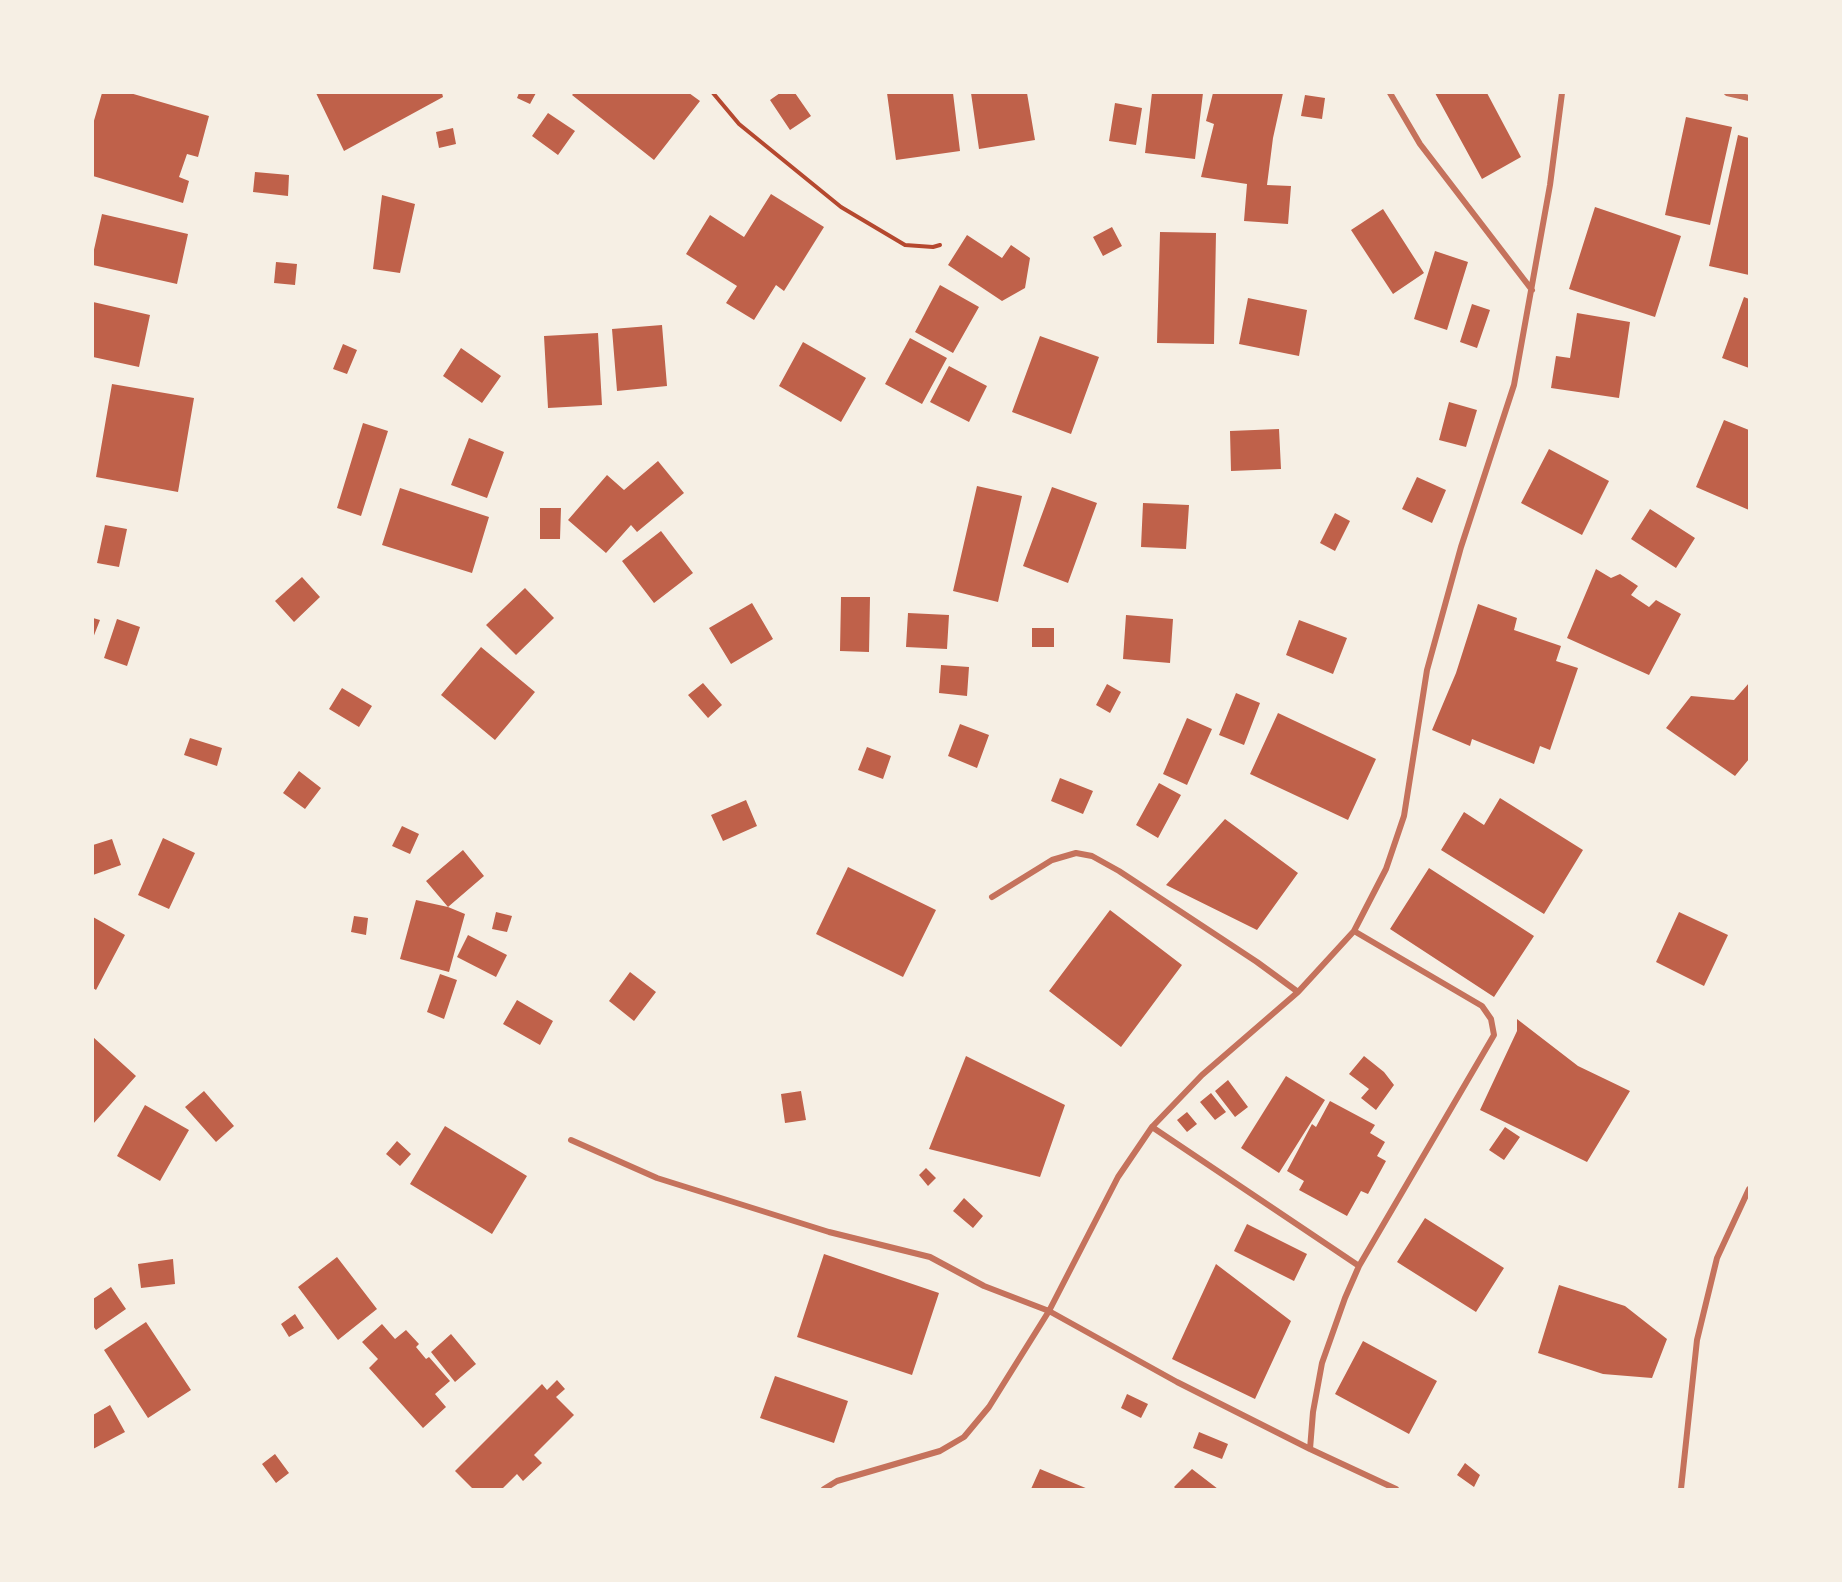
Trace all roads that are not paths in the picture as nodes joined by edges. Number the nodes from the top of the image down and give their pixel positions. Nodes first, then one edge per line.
1 (1390, 93) edge
2 (1562, 93) edge
3 (1726, 93) edge
4 (1749, 98) edge
5 (1532, 290) junction
6 (992, 897) dead end
7 (1354, 931) junction
8 (1298, 992) junction
9 (1152, 1127) junction
10 (571, 1140) dead end
11 (1749, 1190) edge
12 (1359, 1266) junction
13 (1049, 1311) junction
14 (1310, 1449) junction
15 (824, 1489) edge
16 (1396, 1489) edge
17 (1681, 1489) edge

1 - 5 street
2 - 5 street
3 - 4 street
5 - 7 street
6 - 8 street
7 - 8 street
7 - 12 street
8 - 9 street
9 - 12 street
9 - 13 street
10 - 13 street
11 - 17 street
12 - 14 street
13 - 14 street
13 - 15 street
14 - 16 street

